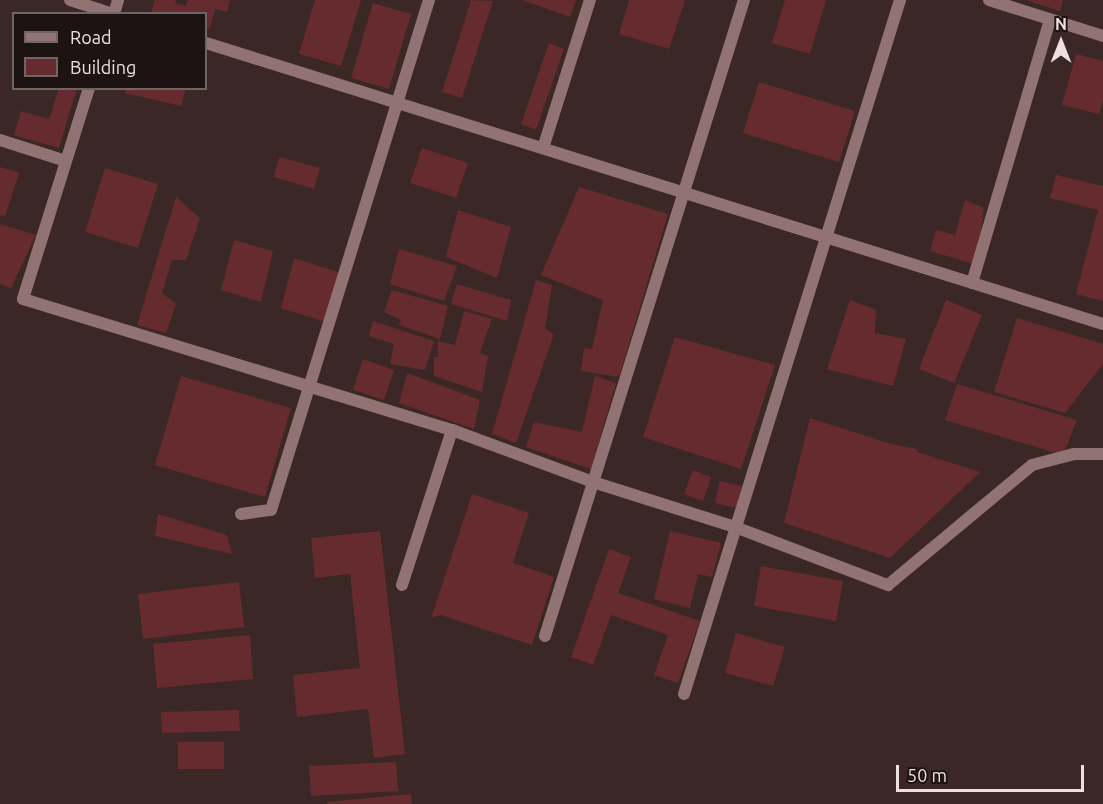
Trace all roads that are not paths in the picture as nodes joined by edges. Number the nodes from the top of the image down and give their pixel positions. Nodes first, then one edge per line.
1 (70, 0) edge
2 (429, 0) edge
3 (590, 0) edge
4 (744, 0) edge
5 (900, 0) edge
6 (989, 0) edge
7 (107, 12) edge
8 (1050, 20) junction
9 (1103, 36) edge
10 (207, 43) edge
11 (88, 90) edge
12 (397, 103) junction
13 (0, 140) edge
14 (543, 148) junction
15 (66, 161) junction
16 (684, 192) junction
17 (827, 237) junction
18 (972, 282) junction
19 (1103, 324) edge
20 (309, 386) junction
21 (452, 430) junction
22 (1103, 454) edge
23 (593, 482) junction
24 (241, 514) dead end
25 (735, 527) junction
26 (402, 585) dead end
27 (544, 636) dead end
28 (684, 694) dead end

1 - 7 street
2 - 12 street
3 - 14 street
4 - 16 street
5 - 17 street
6 - 8 street
8 - 9 street
8 - 18 street
10 - 12 street
11 - 15 street
12 - 14 street
12 - 20 street
13 - 15 street
14 - 16 street
15 - 20 street
16 - 17 street
16 - 23 street
17 - 18 street
17 - 25 street
18 - 19 street
20 - 21 street
20 - 24 street
21 - 23 street
21 - 26 street
22 - 25 street
23 - 25 street
23 - 27 street
25 - 28 street

